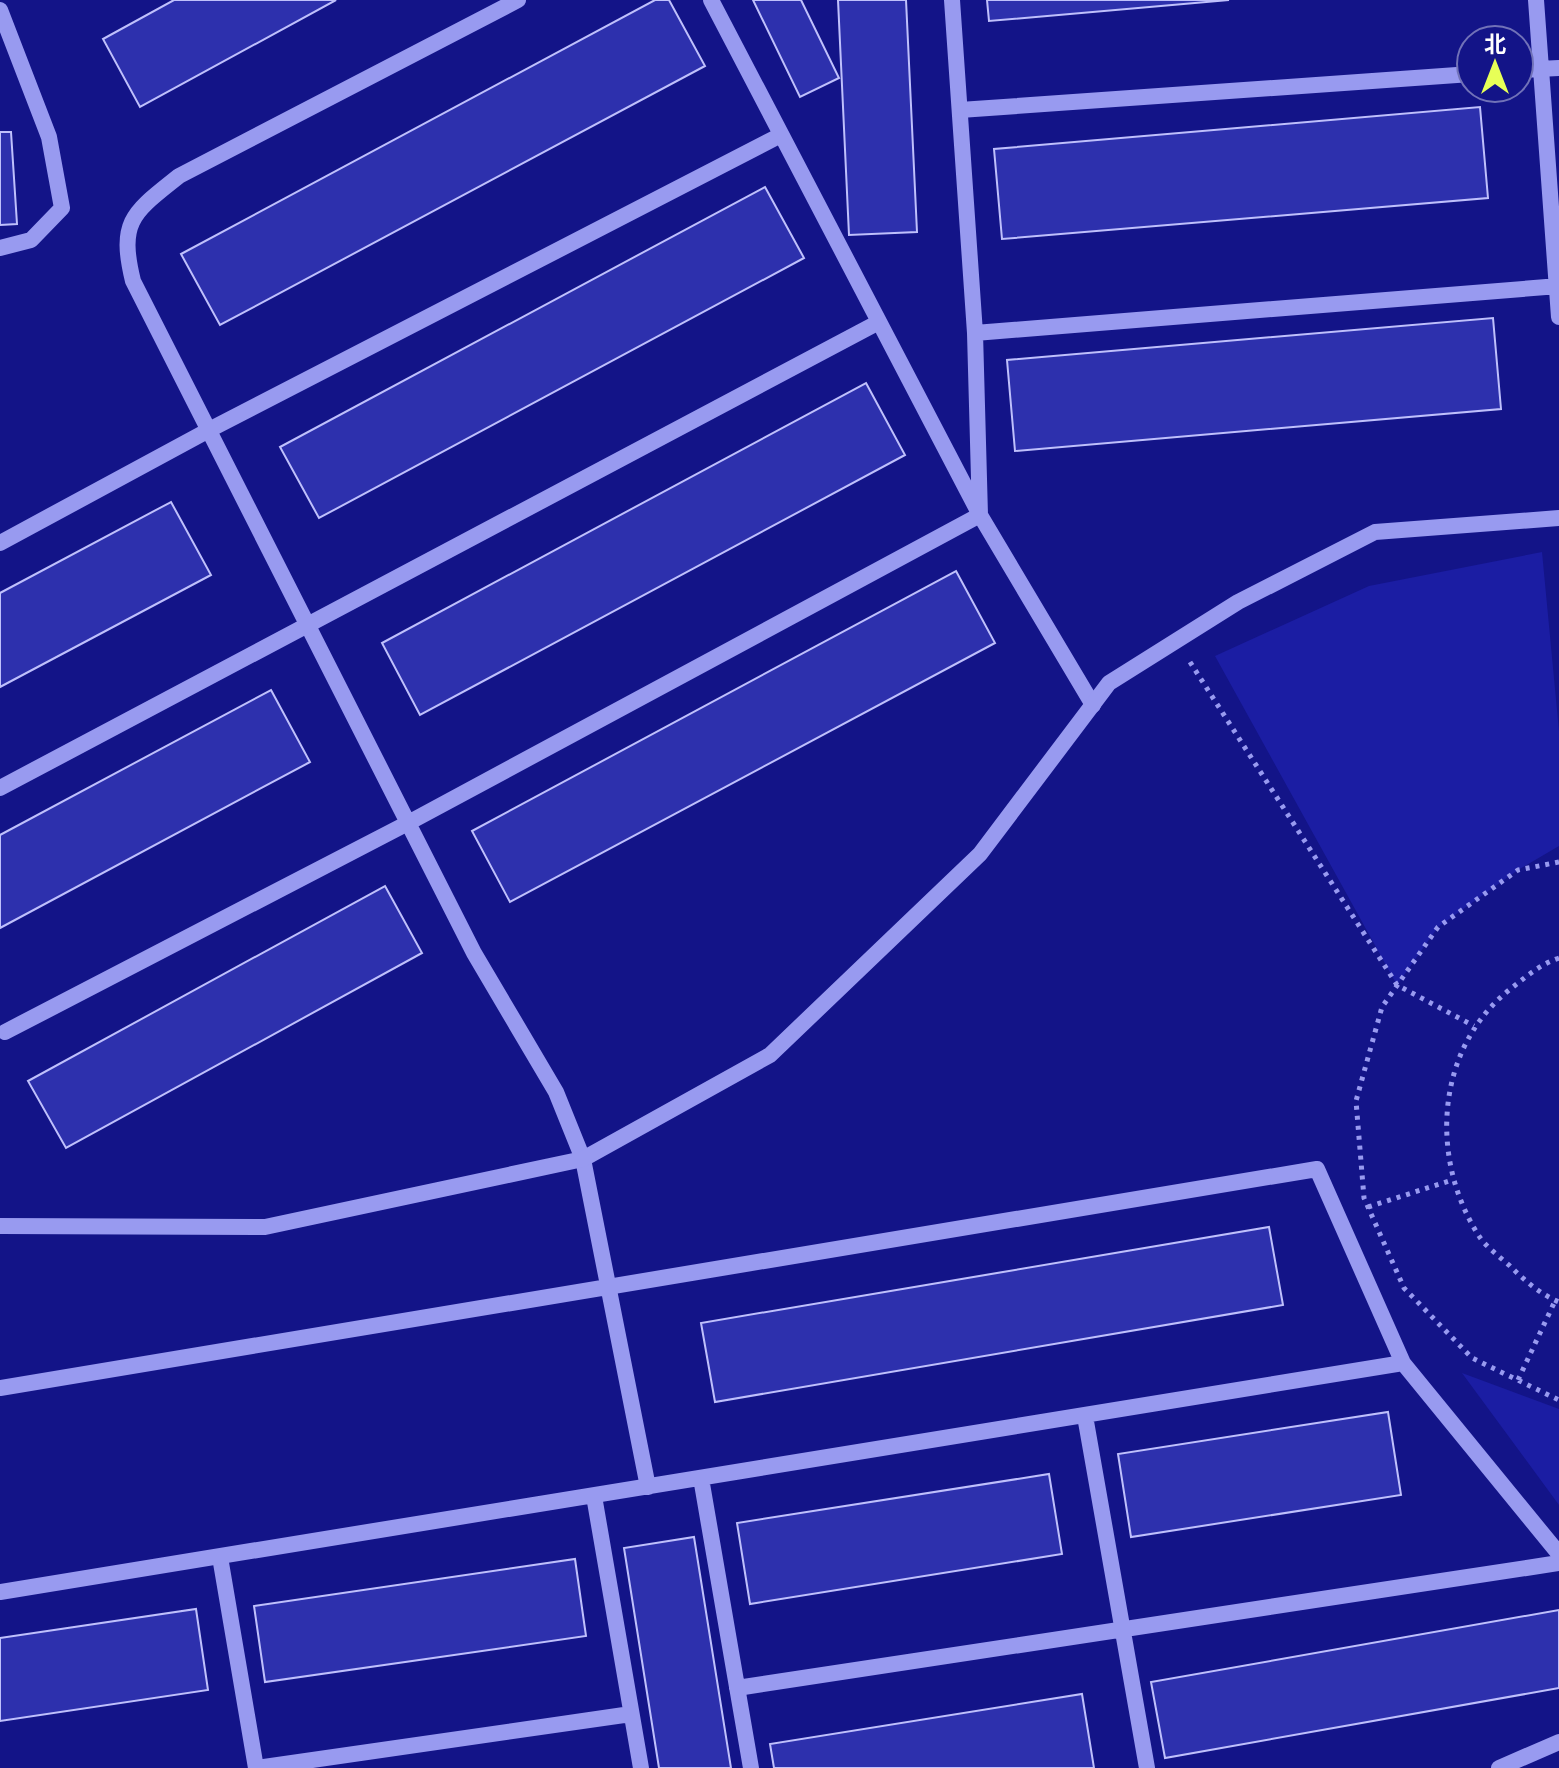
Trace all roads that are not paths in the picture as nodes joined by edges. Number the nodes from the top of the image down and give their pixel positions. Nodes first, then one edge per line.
1 (518, 0) edge
2 (711, 0) edge
3 (952, 0) edge
4 (1536, 0) edge
5 (0, 10) edge
6 (1559, 68) edge
7 (1535, 69) edge
8 (1540, 69) junction
9 (1455, 75) edge
10 (960, 110) junction
11 (781, 135) junction
12 (0, 248) edge
13 (1558, 286) edge
14 (1559, 317) edge
15 (879, 322) junction
16 (975, 333) junction
17 (209, 430) junction
18 (980, 515) junction
19 (1559, 518) edge
20 (0, 543) edge
21 (307, 623) junction
22 (1093, 705) junction
23 (0, 788) edge
24 (408, 823) junction
25 (5, 1032) dead end
26 (583, 1159) junction
27 (0, 1226) edge
28 (610, 1289) junction
29 (1403, 1363) junction
30 (0, 1388) edge
31 (1085, 1416) junction
32 (701, 1478) junction
33 (648, 1487) junction
34 (594, 1496) junction
35 (1559, 1554) edge
36 (220, 1557) junction
37 (1559, 1563) edge
38 (0, 1592) edge
39 (1123, 1629) junction
40 (737, 1688) junction
41 (631, 1714) junction
42 (1559, 1742) edge
43 (257, 1768) edge
44 (641, 1768) edge
45 (751, 1768) edge
46 (1147, 1768) edge
47 (1499, 1768) edge

1 - 17 street
2 - 11 street
3 - 10 street
4 - 8 street
5 - 12 street
6 - 8 street
7 - 8 street
8 - 13 street
9 - 10 street
10 - 16 street
11 - 15 street
11 - 17 street
13 - 14 street
13 - 16 street
15 - 18 street
15 - 21 street
16 - 18 street
17 - 20 street
17 - 21 street
18 - 22 street
18 - 24 street
19 - 22 street
21 - 23 street
21 - 24 street
22 - 26 street
24 - 25 street
24 - 26 street
26 - 27 street
26 - 28 street
28 - 29 street
28 - 30 street
28 - 33 street
29 - 31 street
29 - 35 street
31 - 32 street
31 - 39 street
32 - 33 street
32 - 40 street
33 - 34 street
34 - 36 street
34 - 41 street
36 - 38 street
36 - 43 street
37 - 39 street
39 - 40 street
39 - 46 street
40 - 45 street
41 - 43 street
41 - 44 street
42 - 47 street

